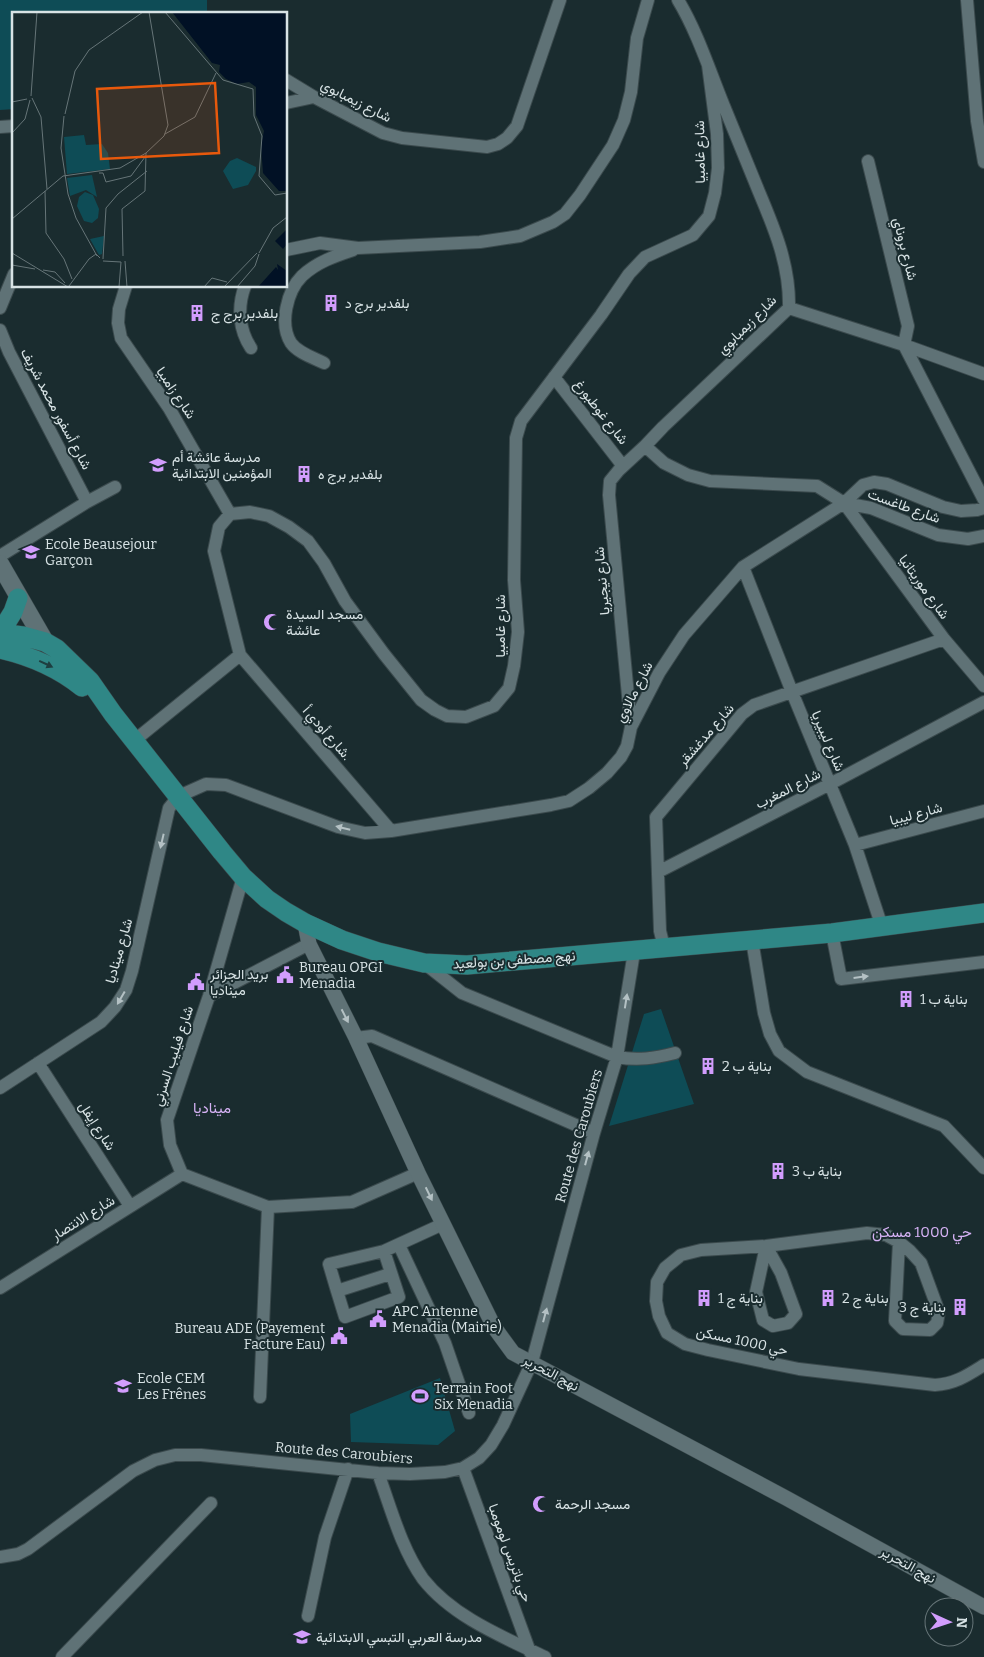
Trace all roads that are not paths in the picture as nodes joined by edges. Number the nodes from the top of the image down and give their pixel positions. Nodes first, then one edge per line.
1 (560, 0) edge
2 (648, 0) edge
3 (678, 0) edge
4 (967, 0) edge
5 (708, 65) junction
6 (288, 81) edge
7 (314, 97) junction
8 (288, 102) edge
9 (981, 121) edge
10 (868, 161) dead end
11 (984, 162) edge
12 (358, 248) junction
13 (288, 250) edge
14 (12, 279) edge
15 (125, 288) edge
16 (244, 288) edge
17 (0, 308) edge
18 (789, 308) junction
19 (0, 330) edge
20 (904, 345) junction
21 (251, 348) dead end
22 (324, 363) dead end
23 (984, 374) edge
24 (554, 378) junction
25 (645, 446) junction
26 (623, 466) junction
27 (115, 487) dead end
28 (984, 500) edge
29 (87, 502) junction
30 (844, 503) junction
31 (984, 508) edge
32 (230, 514) junction
33 (984, 536) edge
34 (0, 556) edge
35 (0, 564) edge
36 (743, 567) junction
37 (18, 598) junction
38 (0, 633) edge
39 (944, 639) junction
40 (45, 642) junction
41 (8, 650) edge
42 (240, 655) junction
43 (984, 686) edge
44 (792, 692) junction
45 (984, 702) edge
46 (113, 714) junction
47 (631, 727) junction
48 (135, 740) junction
49 (830, 784) junction
50 (179, 796) junction
51 (984, 811) edge
52 (391, 831) junction
53 (856, 845) junction
54 (658, 872) junction
55 (243, 877) junction
56 (984, 913) edge
57 (305, 923) junction
58 (882, 927) junction
59 (832, 933) junction
60 (752, 940) junction
61 (308, 944) junction
62 (664, 947) junction
63 (634, 952) junction
64 (984, 962) edge
65 (424, 963) junction
66 (208, 996) junction
67 (356, 1038) junction
68 (675, 1053) dead end
69 (617, 1058) junction
70 (38, 1063) junction
71 (0, 1088) edge
72 (594, 1133) junction
73 (984, 1168) edge
74 (418, 1173) junction
75 (182, 1174) junction
76 (130, 1206) junction
77 (268, 1207) junction
78 (443, 1224) junction
79 (899, 1242) junction
80 (399, 1245) junction
81 (766, 1246) junction
82 (384, 1251) junction
83 (390, 1274) junction
84 (0, 1288) edge
85 (337, 1291) junction
86 (532, 1362) junction
87 (984, 1365) edge
88 (260, 1396) dead end
89 (470, 1413) dead end
90 (463, 1468) junction
91 (348, 1469) junction
92 (378, 1473) junction
93 (212, 1502) dead end
94 (0, 1557) edge
95 (984, 1607) edge
96 (308, 1616) dead end
97 (531, 1653) edge
98 (62, 1657) edge
99 (545, 1657) edge

1 - 7 street, شارع زيمبابوي
2 - 12 street
3 - 5 street, شارع زيمبابوي
4 - 9 street
5 - 18 street, شارع زيمبابوي
5 - 24 street, شارع غامبيا
6 - 7 street, شارع زيمبابوي
7 - 8 street
9 - 11 street
10 - 20 street, شارع بروناي
12 - 13 street
12 - 22 street
14 - 17 street
15 - 32 street, شارع زامبيا
16 - 21 street
18 - 20 street
18 - 25 street, شارع زيمبابوي
19 - 29 street, شارع أسفور محمد شريف
20 - 23 street
20 - 28 street
24 - 26 street, شارع غوطبورغ
24 - 32 street, شارع غامبيا
25 - 26 street, شارع نيجيريا
25 - 30 street
26 - 47 street, شارع نيجيريا
27 - 29 street
29 - 34 street
30 - 31 street, شارع مالاوي
30 - 33 street, شارع طاغست
30 - 36 street, شارع مالاوي
30 - 39 street, شارع موريتانيا
32 - 42 street
35 - 37 main road
36 - 44 street, شارع ليبيريا
36 - 47 street, شارع مالاوي
37 - 38 main road
37 - 40 main road
38 - 40 main road, نهج مصطفى بن بولعيد
38 - 41 main road
39 - 43 street, شارع موريتانيا
39 - 44 street, شارع مدغشقر
40 - 46 main road, نهج مصطفى بن بولعيد
41 -> 46 main road, نهج مصطفى بن بولعيد
42 - 48 street
42 - 52 street, شارع أودي أ.
44 - 49 street, شارع ليبيريا
44 - 54 street, شارع مدغشقر
45 - 49 street, شارع المغرب
46 - 48 main road, نهج مصطفى بن بولعيد
47 - 52 street, شارع مالاوي
48 - 50 main road, نهج مصطفى بن بولعيد
49 - 53 street, شارع ليبيريا
49 - 54 street, شارع المغرب
52 -> 50 street, شارع مالاوي
50 - 55 main road, نهج مصطفى بن بولعيد
50 -> 70 street, شارع ميناديا
51 - 53 street, شارع ليبيا
53 - 58 street, شارع ليبيريا
54 - 62 street, شارع مدغشقر
55 - 57 main road, نهج مصطفى بن بولعيد
55 - 66 street, شارع فيليب السرني
56 - 58 main road, نهج مصطفى بن بولعيد
57 - 61 street, نهج التحرير
57 - 65 main road, نهج مصطفى بن بولعيد
58 - 59 main road, نهج مصطفى بن بولعيد
59 - 60 main road, نهج مصطفى بن بولعيد
59 -> 64 street
60 - 62 main road, نهج مصطفى بن بولعيد
60 - 73 street
61 - 66 street, شارع فيليب السرني
61 -> 67 street, نهج التحرير
62 - 63 main road, نهج مصطفى بن بولعيد
63 - 65 main road, نهج مصطفى بن بولعيد
69 -> 63 street, Route des Caroubiers
65 - 69 street
66 - 75 street, شارع فيليب السرني
67 - 72 street
67 - 74 street, نهج التحرير
68 - 69 street
69 - 72 street, Route des Caroubiers
70 - 71 street, شارع ميناديا
70 - 76 street, شارع إيفل
86 -> 72 street, Route des Caroubiers
74 - 77 street
74 -> 78 street, نهج التحرير
75 - 76 street, شارع الانتصار
75 - 77 street
76 - 84 street, شارع الانتصار
77 - 88 street
78 - 80 street
78 - 86 street, نهج التحرير
79 - 79 street, حي 1000 مسكن
79 - 81 street, حي 1000 مسكن
80 - 82 street
80 - 89 street
81 - 81 street, حي 1000 مسكن
81 - 87 street, حي 1000 مسكن
82 - 83 street
82 - 85 street
83 - 85 street
83 - 85 street
86 - 90 street, Route des Caroubiers
86 - 95 street, نهج التحرير
90 - 92 street, Route des Caroubiers
90 - 97 street, حي باتريس لومومبا
91 - 92 street, Route des Caroubiers
91 - 94 street, Route des Caroubiers
91 - 96 street
92 - 97 street
93 - 98 street
97 - 99 street

